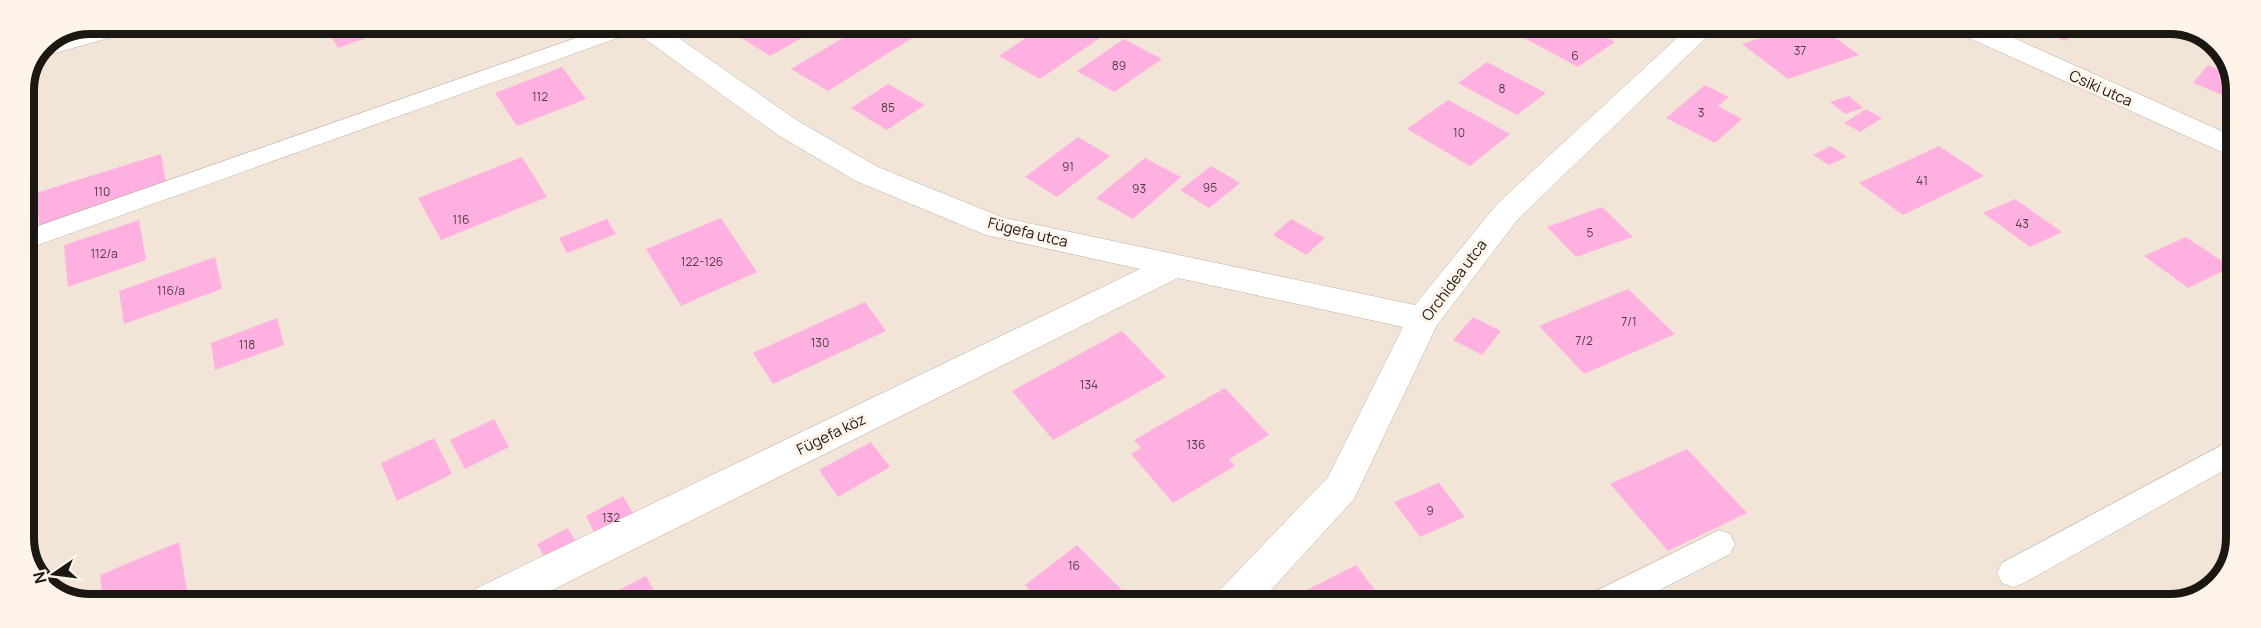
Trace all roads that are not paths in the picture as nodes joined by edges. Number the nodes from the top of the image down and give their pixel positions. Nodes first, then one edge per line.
1 (100, 34) edge
2 (607, 34) edge
3 (657, 34) edge
4 (1697, 34) edge
5 (1982, 34) edge
6 (55, 47) edge
7 (2226, 145) edge
8 (34, 237) edge
9 (1174, 266) junction
10 (1423, 319) junction
11 (2226, 455) edge
12 (1719, 544) dead end
13 (2013, 573) dead end
14 (505, 594) edge
15 (1242, 594) edge
16 (1622, 594) edge

1 - 6 lane
2 - 8 lane
3 - 9 street, Fügefa utca
4 - 10 street, Orchidea utca
5 - 7 street, Csiki utca
9 - 10 street, Fügefa utca
9 - 14 street, Fügefa köz
10 - 15 street, Orchidea utca
11 - 13 lane
12 - 16 lane

